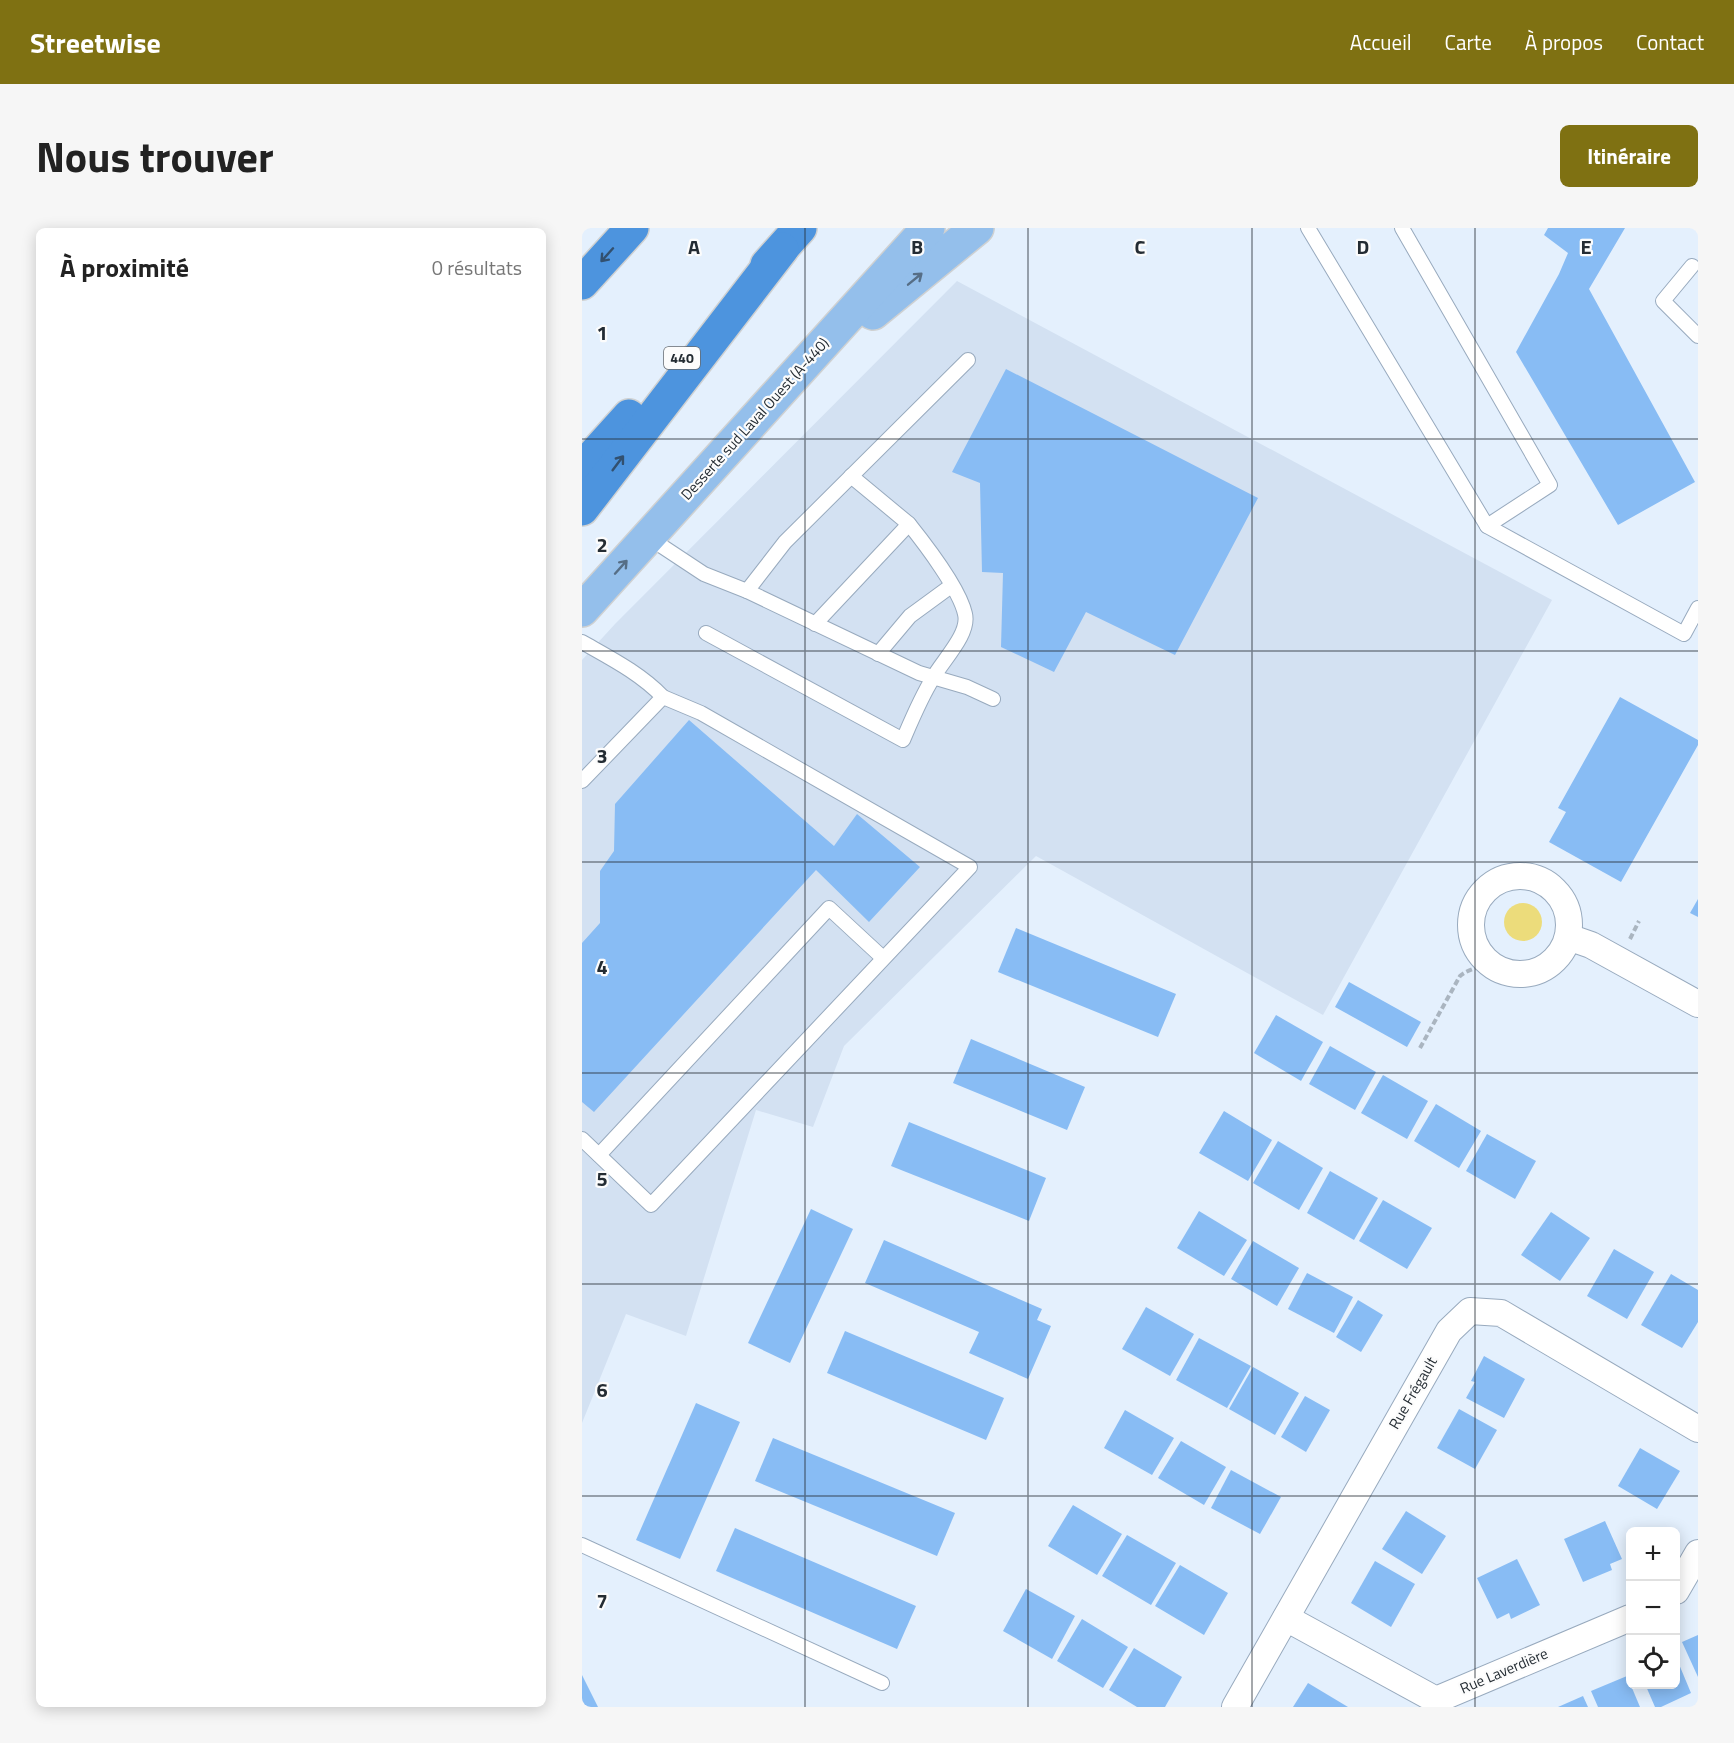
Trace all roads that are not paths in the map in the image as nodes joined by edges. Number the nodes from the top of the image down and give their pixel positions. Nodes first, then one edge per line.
1 (632, 228) edge
2 (928, 228) edge
3 (977, 228) edge
4 (1308, 228) edge
5 (1402, 228) edge
6 (791, 238) edge
7 (1692, 266) dead end
8 (582, 283) edge
9 (1698, 336) edge
10 (968, 360) dead end
11 (788, 382) junction
12 (582, 468) edge
13 (851, 476) junction
14 (582, 509) edge
15 (909, 524) junction
16 (1487, 526) junction
17 (648, 537) junction
18 (951, 586) junction
19 (747, 591) junction
20 (1698, 608) edge
21 (582, 610) edge
22 (815, 624) junction
23 (705, 633) dead end
24 (582, 642) edge
25 (878, 654) junction
26 (933, 677) junction
27 (663, 697) junction
28 (993, 699) dead end
29 (582, 781) edge
30 (1568, 937) junction
31 (884, 957) junction
32 (1698, 1004) edge
33 (582, 1139) edge
34 (599, 1155) junction
35 (1698, 1429) edge
36 (582, 1545) edge
37 (1698, 1553) edge
38 (1680, 1584) edge
39 (1286, 1618) junction
40 (1626, 1620) edge
41 (882, 1683) dead end
42 (1235, 1707) edge

1 -> 8 highway
2 - 11 main road, Desserte sud Laval Ouest (A-440)
11 -> 3 main road
4 - 16 lane
5 - 16 lane
6 - 12 highway, 440
14 -> 6 highway
7 - 9 lane
10 - 13 lane
11 - 17 main road, Desserte sud Laval Ouest (A-440)
13 - 15 lane
13 - 19 lane
15 - 18 lane
15 - 22 lane
16 - 20 lane
17 - 19 lane
21 -> 17 main road, Desserte sud Laval Ouest (A-440)
18 - 25 lane
18 - 26 lane
19 - 22 lane
22 - 25 lane
23 - 26 lane
24 - 27 lane
25 - 26 lane
26 - 28 lane
27 - 29 lane
27 - 31 lane
30 - 30 street
30 - 32 street
31 - 34 lane
31 - 34 lane
33 - 34 lane
35 - 39 street, Rue Frégault
36 - 41 lane
37 - 38 street
39 - 40 street, Rue Laverdière
39 - 42 street, Rue Frégault

